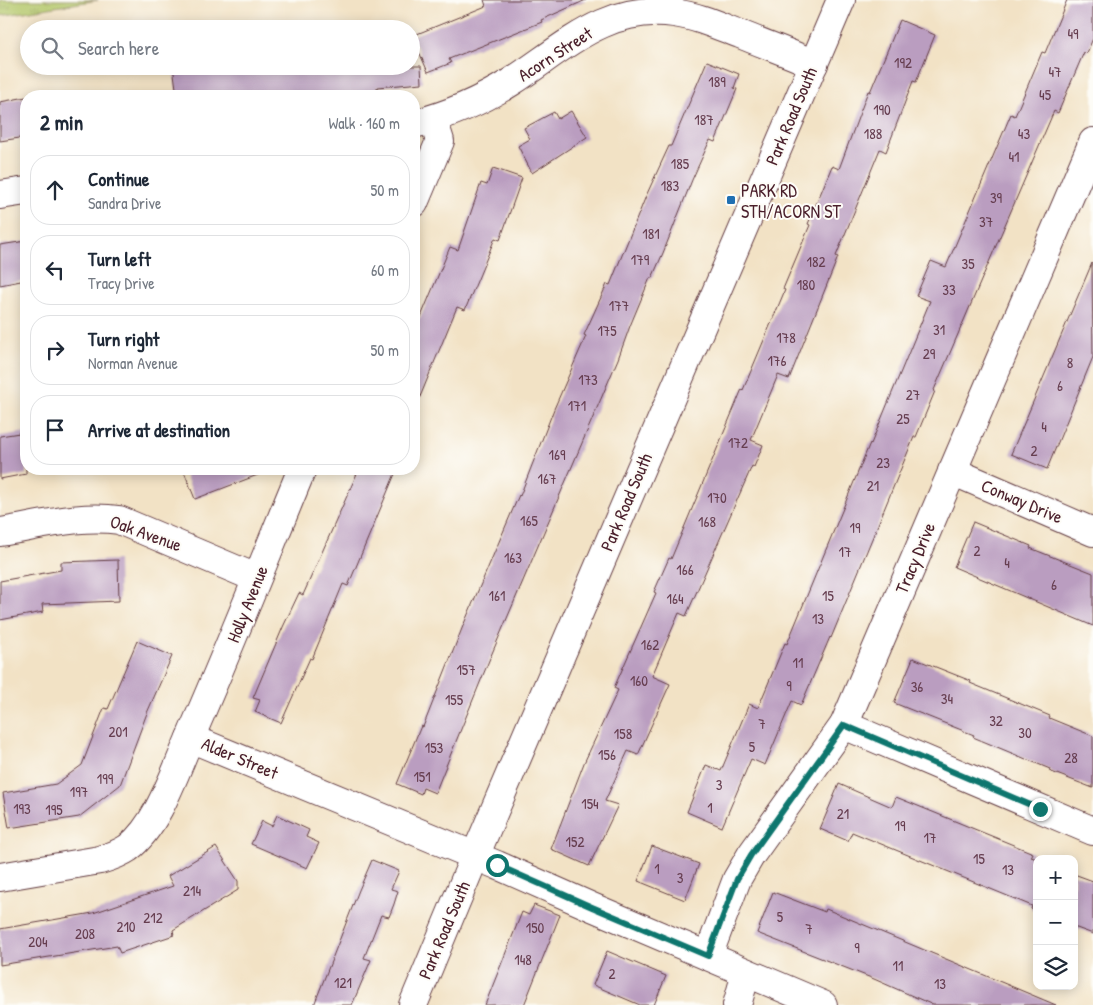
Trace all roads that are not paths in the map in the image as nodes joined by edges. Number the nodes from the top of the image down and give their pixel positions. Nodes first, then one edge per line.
1 (841, 0) edge
2 (814, 64) junction
3 (423, 122) edge
4 (1093, 142) edge
5 (420, 189) edge
6 (20, 192) edge
7 (0, 196) edge
8 (952, 471) junction
9 (299, 475) edge
10 (0, 532) edge
11 (1093, 532) edge
12 (256, 578) junction
13 (844, 725) junction
14 (190, 738) junction
15 (1093, 831) edge
16 (475, 856) junction
17 (0, 878) edge
18 (708, 956) junction
19 (746, 973) junction
20 (413, 1005) edge
21 (737, 1005) edge
22 (822, 1005) edge

1 - 2 street, Park Road South
2 - 3 street, Acorn Street
2 - 16 street, Park Road South
3 - 5 street
4 - 8 street, Tracy Drive
6 - 7 street
8 - 11 street, Conway Drive
8 - 13 street, Tracy Drive
9 - 12 street, Holly Avenue
10 - 12 street, Oak Avenue
12 - 14 street, Holly Avenue
13 - 15 street
13 - 18 street, Tracy Drive
14 - 16 street, Alder Street
14 - 17 street, Alder Street
16 - 18 street, Alder Street
16 - 20 street, Park Road South
18 - 19 street, Alder Street
19 - 21 street
19 - 22 street, Alder Street

